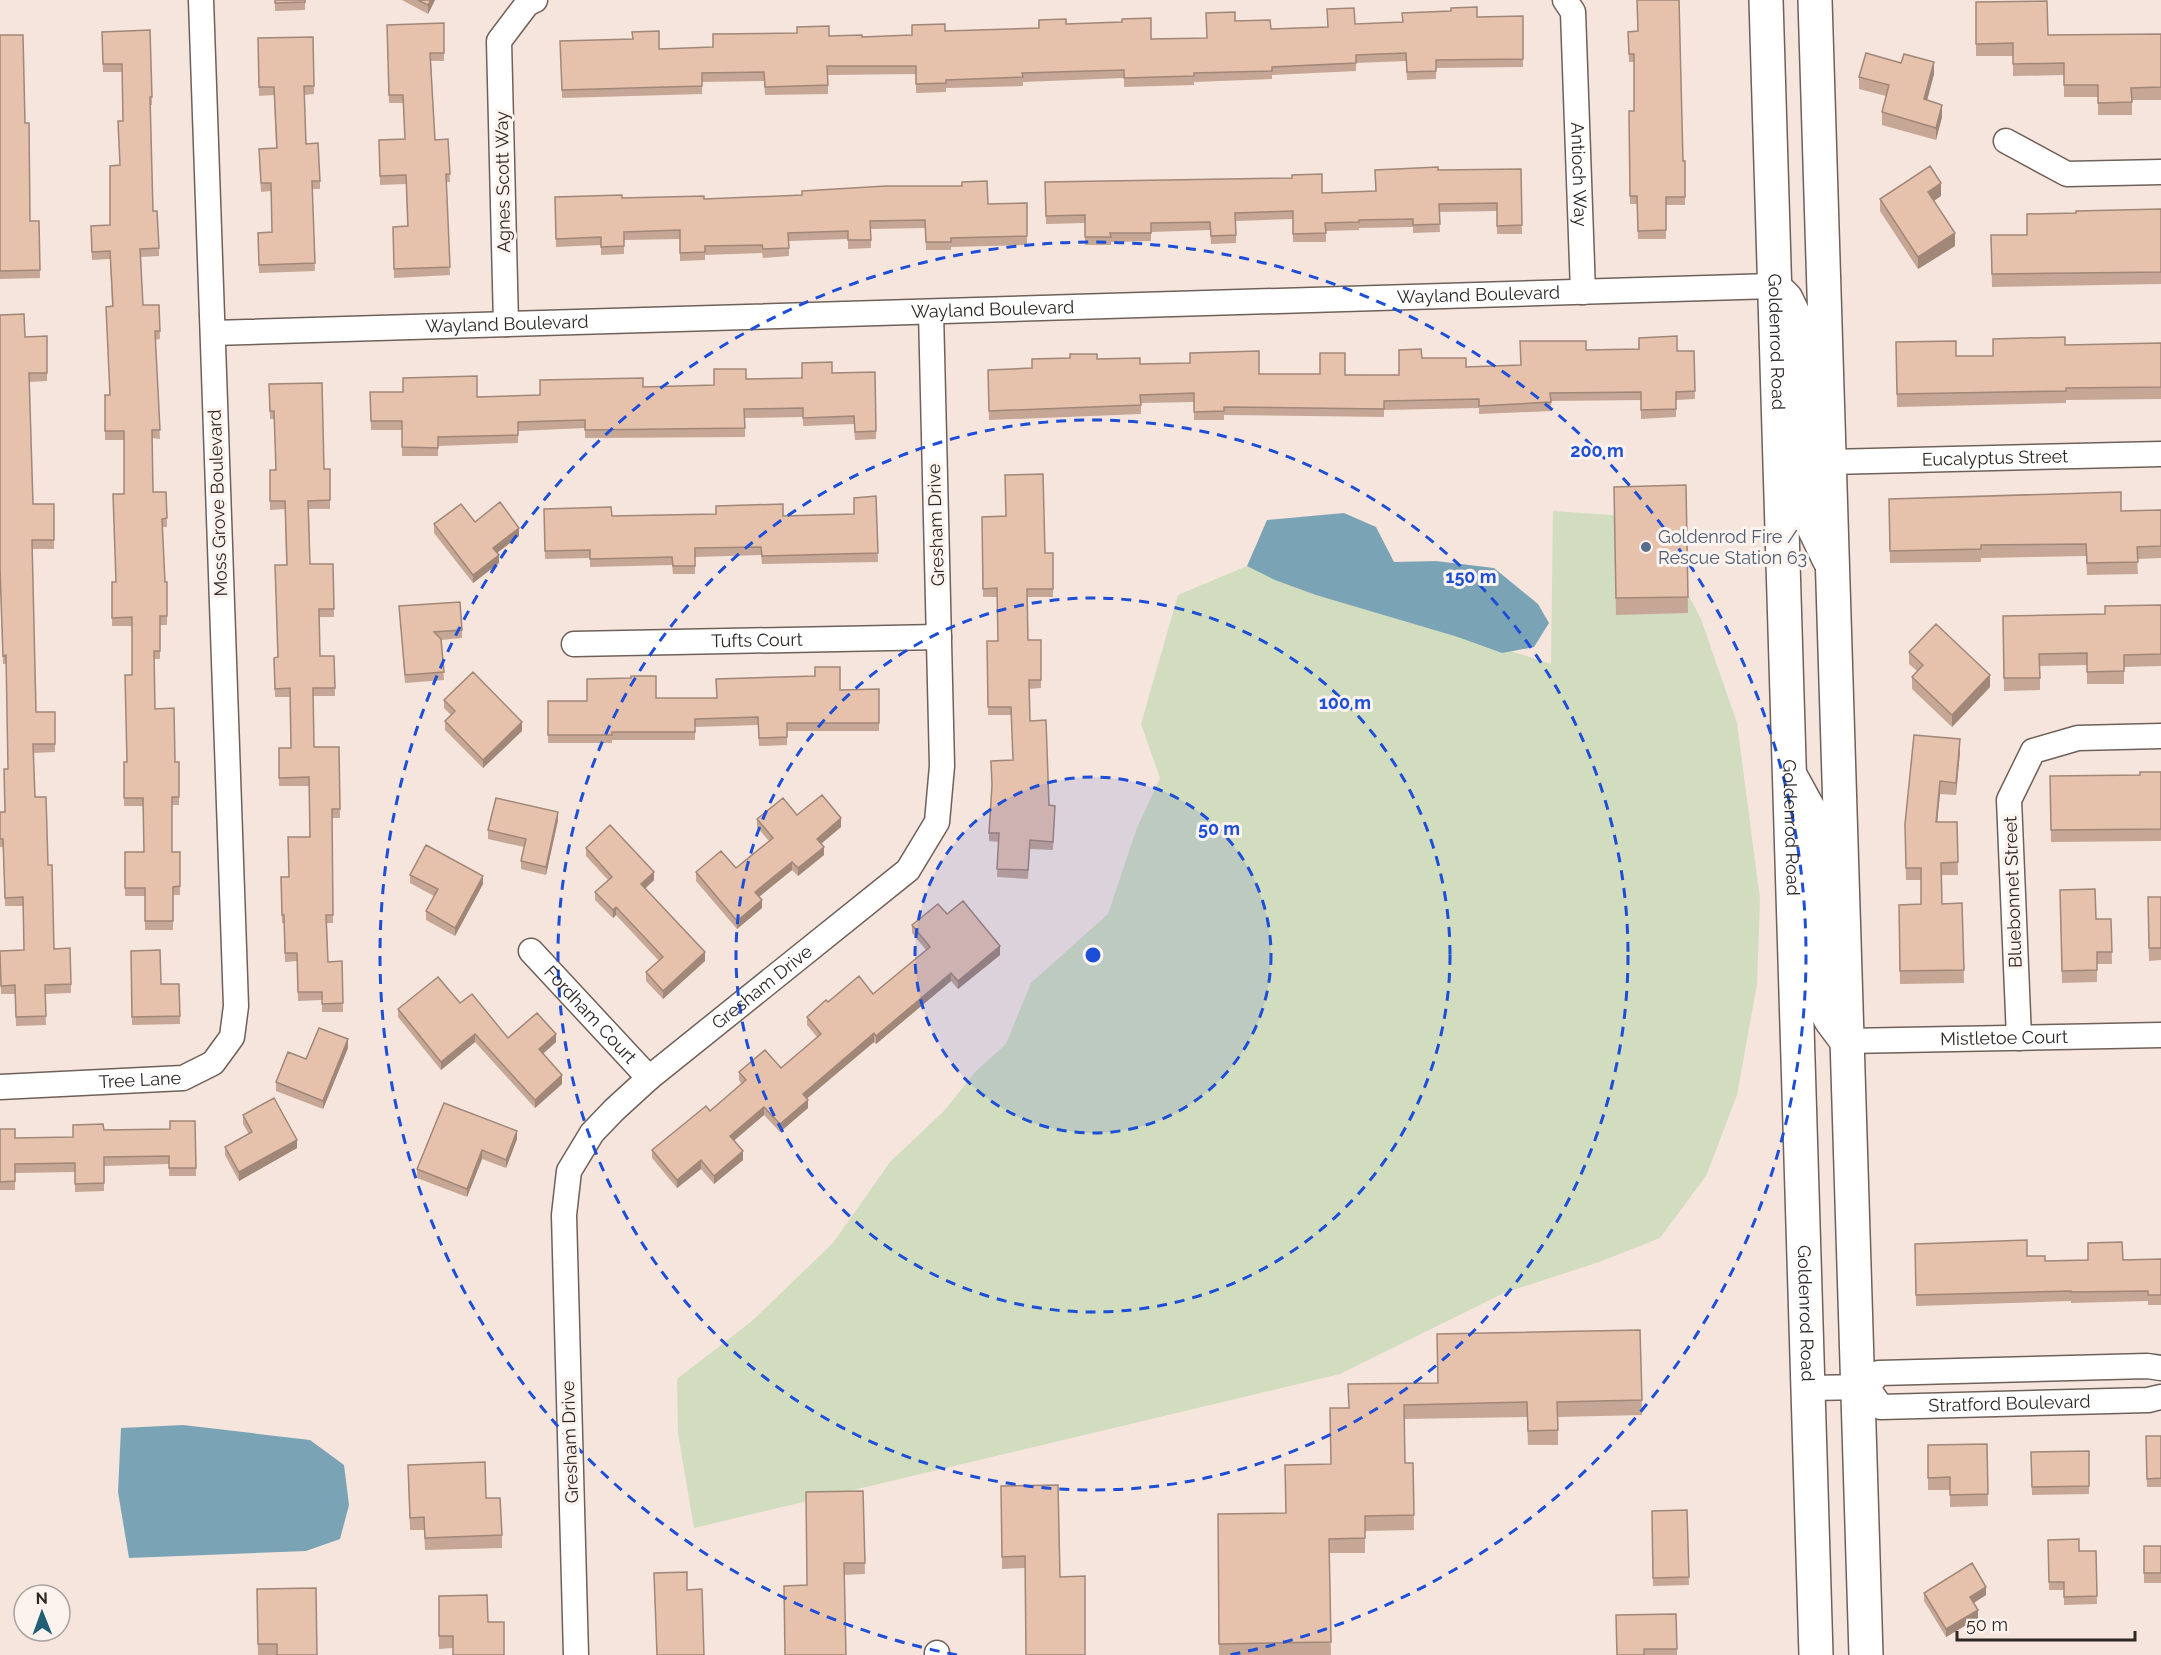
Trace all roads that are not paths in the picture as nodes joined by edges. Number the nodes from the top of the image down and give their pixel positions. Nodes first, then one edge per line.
1 (201, 0) edge
2 (536, 0) edge
3 (1565, 0) edge
4 (1766, 0) edge
5 (1815, 0) edge
6 (2006, 141) dead end
7 (2161, 172) edge
8 (1773, 286) junction
9 (1583, 292) junction
10 (931, 312) junction
11 (506, 324) junction
12 (213, 333) junction
13 (2161, 454) edge
14 (1830, 462) junction
15 (1833, 568) junction
16 (939, 637) junction
17 (574, 644) dead end
18 (2161, 735) edge
19 (1789, 772) junction
20 (531, 951) dead end
21 (236, 1006) joint
22 (2161, 1035) edge
23 (2019, 1038) junction
24 (1846, 1041) junction
25 (649, 1078) junction
26 (0, 1087) edge
27 (2161, 1368) edge
28 (1808, 1388) junction
29 (1862, 1388) junction
30 (2161, 1397) edge
31 (576, 1655) edge
32 (1816, 1655) edge
33 (1866, 1655) edge

1 - 12 street, Moss Grove Boulevard
2 - 11 street, Agnes Scott Way
3 - 9 street, Antioch Way
4 - 8 main road, Goldenrod Road
5 - 14 main road
6 - 7 street
8 - 9 street, Wayland Boulevard
8 - 15 main road
8 - 19 main road, Goldenrod Road
9 - 10 street, Wayland Boulevard
10 - 11 street, Wayland Boulevard
10 - 16 street, Gresham Drive
11 - 12 street, Wayland Boulevard
12 - 21 street, Moss Grove Boulevard
13 - 14 street, Eucalyptus Street
14 - 15 main road
15 - 24 main road
16 - 17 street, Tufts Court
16 - 25 street, Gresham Drive
18 - 23 street, Bluebonnet Street
19 - 24 main road
19 - 28 main road, Goldenrod Road
20 - 25 street, Fordham Court
21 - 26 street, Tree Lane
22 - 23 street, Mistletoe Court
23 - 24 street, Mistletoe Court
24 - 29 main road
25 - 31 street, Gresham Drive
27 - 29 street, Stratford Boulevard
28 - 29 street
28 - 32 main road, Goldenrod Road
29 - 30 street, Stratford Boulevard
29 - 33 main road

